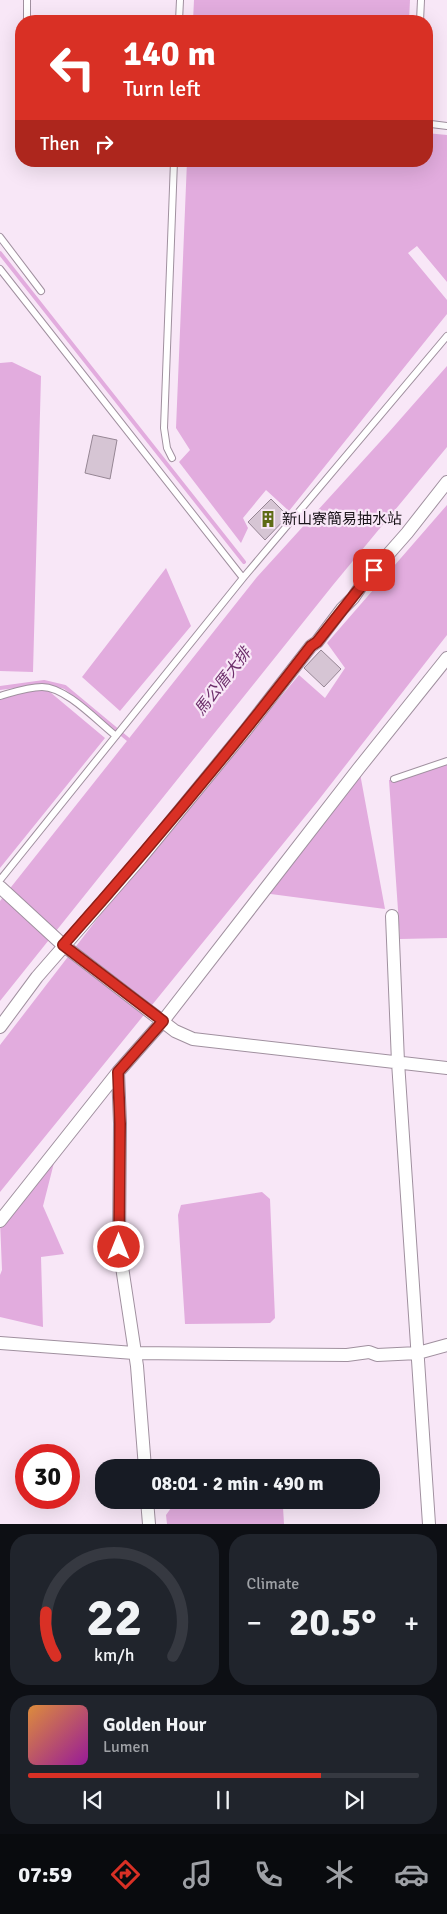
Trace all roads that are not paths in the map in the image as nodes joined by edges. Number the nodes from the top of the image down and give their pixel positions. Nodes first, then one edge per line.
1 (28, 0) edge
2 (180, 0) edge
3 (421, 0) edge
4 (27, 15) edge
5 (179, 15) edge
6 (420, 15) edge
7 (433, 124) edge
8 (447, 126) edge
9 (174, 167) edge
10 (0, 237) edge
11 (0, 269) edge
12 (41, 291) dead end
13 (447, 336) edge
14 (172, 458) dead end
15 (447, 482) edge
16 (243, 578) junction
17 (447, 658) edge
18 (0, 696) edge
19 (116, 736) junction
20 (447, 761) edge
21 (394, 779) dead end
22 (0, 880) edge
23 (0, 886) edge
24 (392, 916) dead end
25 (63, 945) junction
26 (163, 1021) junction
27 (0, 1027) edge
28 (398, 1062) junction
29 (447, 1068) edge
30 (118, 1072) junction
31 (0, 1221) edge
32 (0, 1344) edge
33 (447, 1345) edge
34 (134, 1353) junction
35 (418, 1353) junction
36 (143, 1459) edge
37 (147, 1509) edge
38 (148, 1524) edge
39 (430, 1524) edge

1 - 4 lane
2 - 5 lane
3 - 6 lane
7 - 8 lane
9 - 14 lane
10 - 12 lane
11 - 16 lane
13 - 16 lane
15 - 25 street
16 - 19 lane
17 - 26 street
18 - 19 lane
19 - 22 lane
20 - 21 lane
23 - 25 street
24 - 28 street
25 - 26 street
25 - 27 street
26 - 28 street
26 - 30 street
28 - 29 street
28 - 35 street
30 - 31 street
30 - 34 street
32 - 34 street
33 - 35 street
34 - 35 street
34 - 36 street
35 - 39 street
37 - 38 street

